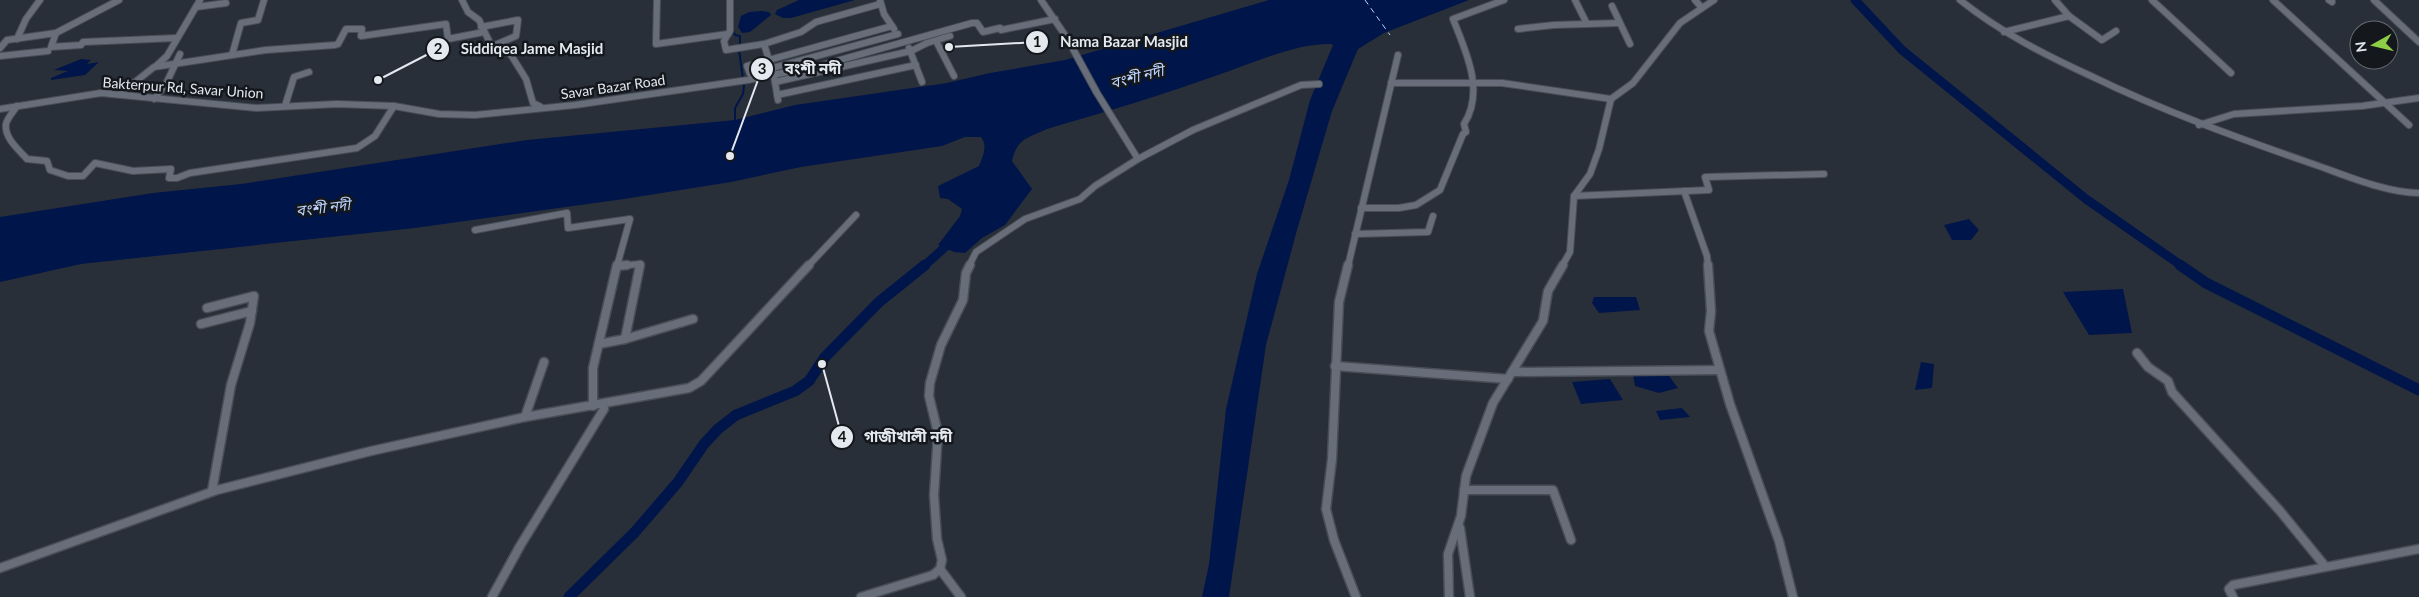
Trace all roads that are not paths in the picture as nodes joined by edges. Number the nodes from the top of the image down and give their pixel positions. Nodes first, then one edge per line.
1 (40, 0) edge
2 (118, 0) edge
3 (200, 0) edge
4 (264, 0) edge
5 (462, 0) edge
6 (656, 0) edge
7 (730, 0) edge
8 (1041, 0) edge
9 (1504, 0) edge
10 (1575, 0) edge
11 (1695, 0) edge
12 (1714, 0) edge
13 (1960, 0) edge
14 (2056, 0) edge
15 (2152, 0) edge
16 (2273, 0) edge
17 (2374, 0) edge
18 (880, 2) edge
19 (226, 3) dead end
20 (1612, 6) dead end
21 (196, 7) junction
22 (1702, 8) junction
23 (2069, 16) junction
24 (1054, 19) junction
25 (1619, 23) junction
26 (1587, 24) junction
27 (892, 26) junction
28 (1518, 29) dead end
29 (482, 30) junction
30 (2116, 31) dead end
31 (2004, 32) junction
32 (56, 33) junction
33 (728, 34) junction
34 (898, 34) junction
35 (950, 36) dead end
36 (176, 38) junction
37 (17, 39) junction
38 (3, 40) edge
39 (936, 40) junction
40 (905, 42) junction
41 (2419, 42) edge
42 (868, 43) junction
43 (764, 44) junction
44 (1630, 44) dead end
45 (493, 46) junction
46 (0, 48) edge
47 (48, 51) dead end
48 (911, 51) junction
49 (872, 52) junction
50 (180, 54) dead end
51 (232, 55) junction
52 (1398, 55) dead end
53 (0, 56) edge
54 (768, 60) junction
55 (876, 60) junction
56 (175, 64) junction
57 (860, 64) junction
58 (916, 65) junction
59 (154, 68) junction
60 (309, 72) dead end
61 (882, 72) junction
62 (823, 73) junction
63 (2231, 74) dead end
64 (773, 76) junction
65 (864, 76) junction
66 (954, 76) dead end
67 (796, 79) junction
68 (922, 82) dead end
69 (1391, 83) junction
70 (1472, 83) junction
71 (827, 84) junction
72 (1319, 84) dead end
73 (797, 91) junction
74 (120, 94) junction
75 (2419, 98) edge
76 (154, 99) junction
77 (1610, 99) junction
78 (2384, 103) junction
79 (17, 106) junction
80 (285, 106) junction
81 (394, 106) junction
82 (543, 108) junction
83 (0, 109) edge
84 (454, 115) joint
85 (2199, 125) junction
86 (2409, 126) dead end
87 (1137, 156) junction
88 (1824, 174) dead end
89 (1684, 191) junction
90 (2419, 192) edge
91 (1574, 196) junction
92 (1362, 208) junction
93 (856, 215) dead end
94 (1433, 216) dead end
95 (475, 230) dead end
96 (1355, 234) junction
97 (617, 266) junction
98 (207, 308) dead end
99 (252, 311) junction
100 (693, 319) dead end
101 (201, 324) dead end
102 (625, 339) junction
103 (599, 344) junction
104 (2137, 353) dead end
105 (544, 362) dead end
106 (1335, 366) junction
107 (1720, 370) junction
108 (1510, 375) junction
109 (602, 404) junction
110 (593, 406) junction
111 (525, 417) junction
112 (1464, 490) junction
113 (212, 491) junction
114 (1460, 521) junction
115 (1571, 540) dead end
116 (2419, 549) edge
117 (2325, 566) junction
118 (0, 568) edge
119 (940, 569) junction
120 (492, 597) edge
121 (861, 597) edge
122 (961, 597) edge
123 (1356, 597) edge
124 (1449, 597) edge
125 (1470, 597) edge
126 (1793, 597) edge
127 (2233, 597) edge

1 - 37 street
2 - 32 street
3 - 21 street
4 - 51 street
5 - 29 street
6 - 33 street
7 - 33 street
8 - 24 street
9 - 70 street
10 - 26 street
11 - 22 street
12 - 22 street
13 - 31 street
14 - 23 street
15 - 63 street
16 - 78 street
17 - 41 street
18 - 27 street
18 - 43 street
19 - 21 street
20 - 25 street
21 - 36 street
22 - 77 street
23 - 30 street
23 - 31 street
24 - 40 street
24 - 87 street
25 - 26 street
25 - 44 street
26 - 28 street
27 - 34 street
27 - 54 street
29 - 45 street
29 - 45 street
29 - 51 street
31 - 85 street
32 - 36 street
32 - 37 street
33 - 43 street
34 - 40 street
34 - 42 street
35 - 39 street
36 - 59 street
37 - 38 street
38 - 46 street
39 - 48 street
39 - 66 street
40 - 48 street
40 - 49 street
42 - 49 street
42 - 64 street
43 - 54 street
45 - 82 street
47 - 53 street
48 - 55 street
48 - 58 street
49 - 55 street
49 - 64 street
50 - 56 street
51 - 56 street
52 - 69 street
54 - 64 street
54 - 64 street
55 - 57 street
55 - 61 street
56 - 59 street
56 - 76 street
57 - 62 street
57 - 65 street
58 - 61 street
58 - 68 street
59 - 74 street
60 - 80 street
61 - 65 street
62 - 67 street
62 - 71 street
64 - 67 street
64 - 73 street
64 - 82 street, Savar Bazar Road
65 - 71 street
67 - 73 street
69 - 70 street
69 - 92 street
70 - 77 street
70 - 92 street
71 - 73 street
72 - 87 street
74 - 76 street, Bakterpur Rd, Savar Union
74 - 79 street, Bakterpur Rd, Savar Union
75 - 78 street
76 - 80 street, Bakterpur Rd, Savar Union
77 - 91 street
78 - 85 street
78 - 86 street
79 - 81 street
79 - 83 street, Bakterpur Rd, Savar Union
80 - 81 street, Bakterpur Rd, Savar Union
81 - 84 street, Bakterpur Rd, Savar Union
82 - 84 street, Savar Bazar Road
85 - 90 street
87 - 119 street
88 - 89 street
89 - 91 street
89 - 107 street
91 - 108 street
92 - 96 street
93 - 109 street
94 - 96 street
95 - 97 street
96 - 106 street
97 - 102 street
97 - 103 street
98 - 99 street
99 - 101 street
99 - 113 street
100 - 102 street
102 - 103 street
103 - 110 street
104 - 117 street
105 - 111 street
106 - 108 street
106 - 123 street
107 - 108 street
107 - 126 street
108 - 112 street
109 - 110 street
109 - 120 street
110 - 111 street
111 - 113 street
112 - 114 street
112 - 115 street
113 - 118 street
114 - 124 street
114 - 125 street
116 - 117 street
117 - 127 street
119 - 121 street
119 - 122 street

